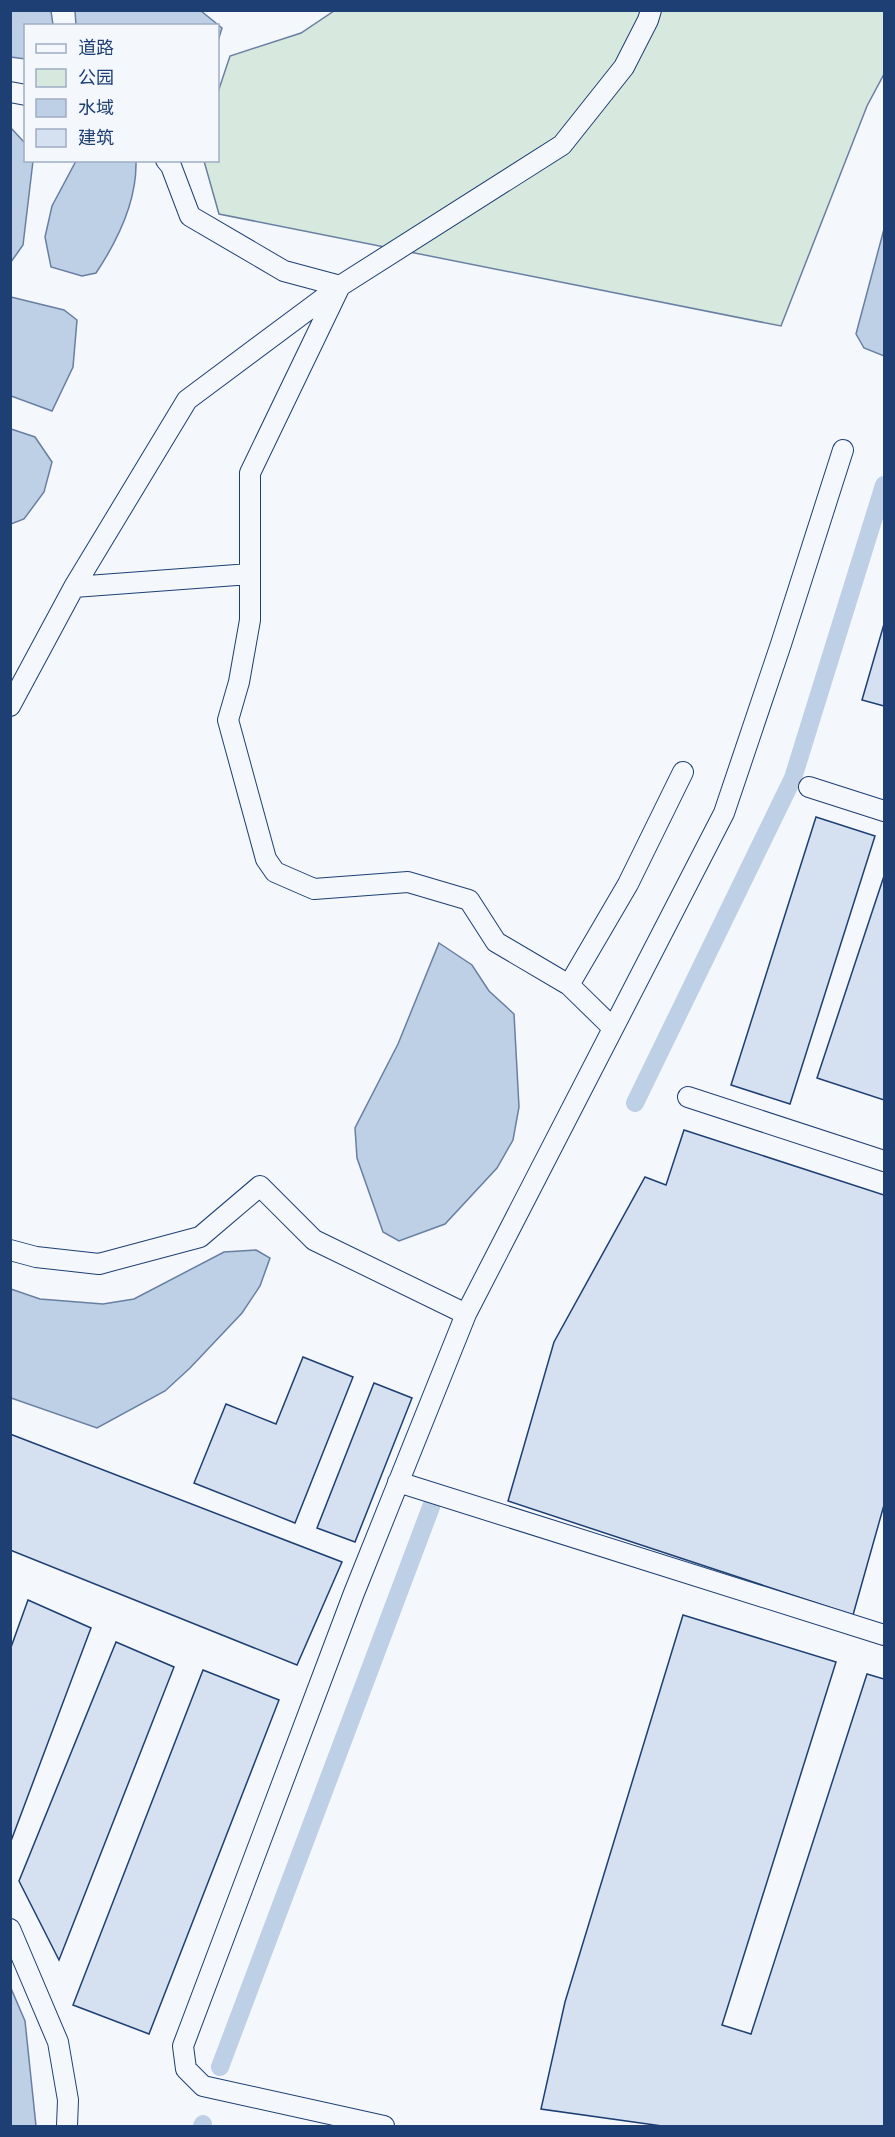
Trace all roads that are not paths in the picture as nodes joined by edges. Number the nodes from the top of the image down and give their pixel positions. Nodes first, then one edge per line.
1 (651, 10) edge
2 (168, 162) edge
3 (340, 286) junction
4 (843, 450) dead end
5 (250, 573) junction
6 (74, 587) junction
7 (10, 706) edge
8 (682, 772) dead end
9 (809, 787) dead end
10 (885, 811) edge
11 (569, 985) junction
12 (613, 1028) junction
13 (688, 1097) dead end
14 (885, 1161) edge
15 (10, 1250) edge
16 (466, 1314) junction
17 (398, 1482) junction
18 (885, 1635) edge
19 (10, 1929) edge
20 (67, 2127) edge
21 (384, 2127) edge

1 - 3 street
2 - 3 street
3 - 5 street
3 - 6 street
4 - 12 street
5 - 6 street
5 - 11 street
6 - 7 street
8 - 11 street
9 - 10 street
11 - 12 street
12 - 16 street
13 - 14 street
15 - 16 street
16 - 17 street
17 - 18 street
17 - 21 street
19 - 20 street

